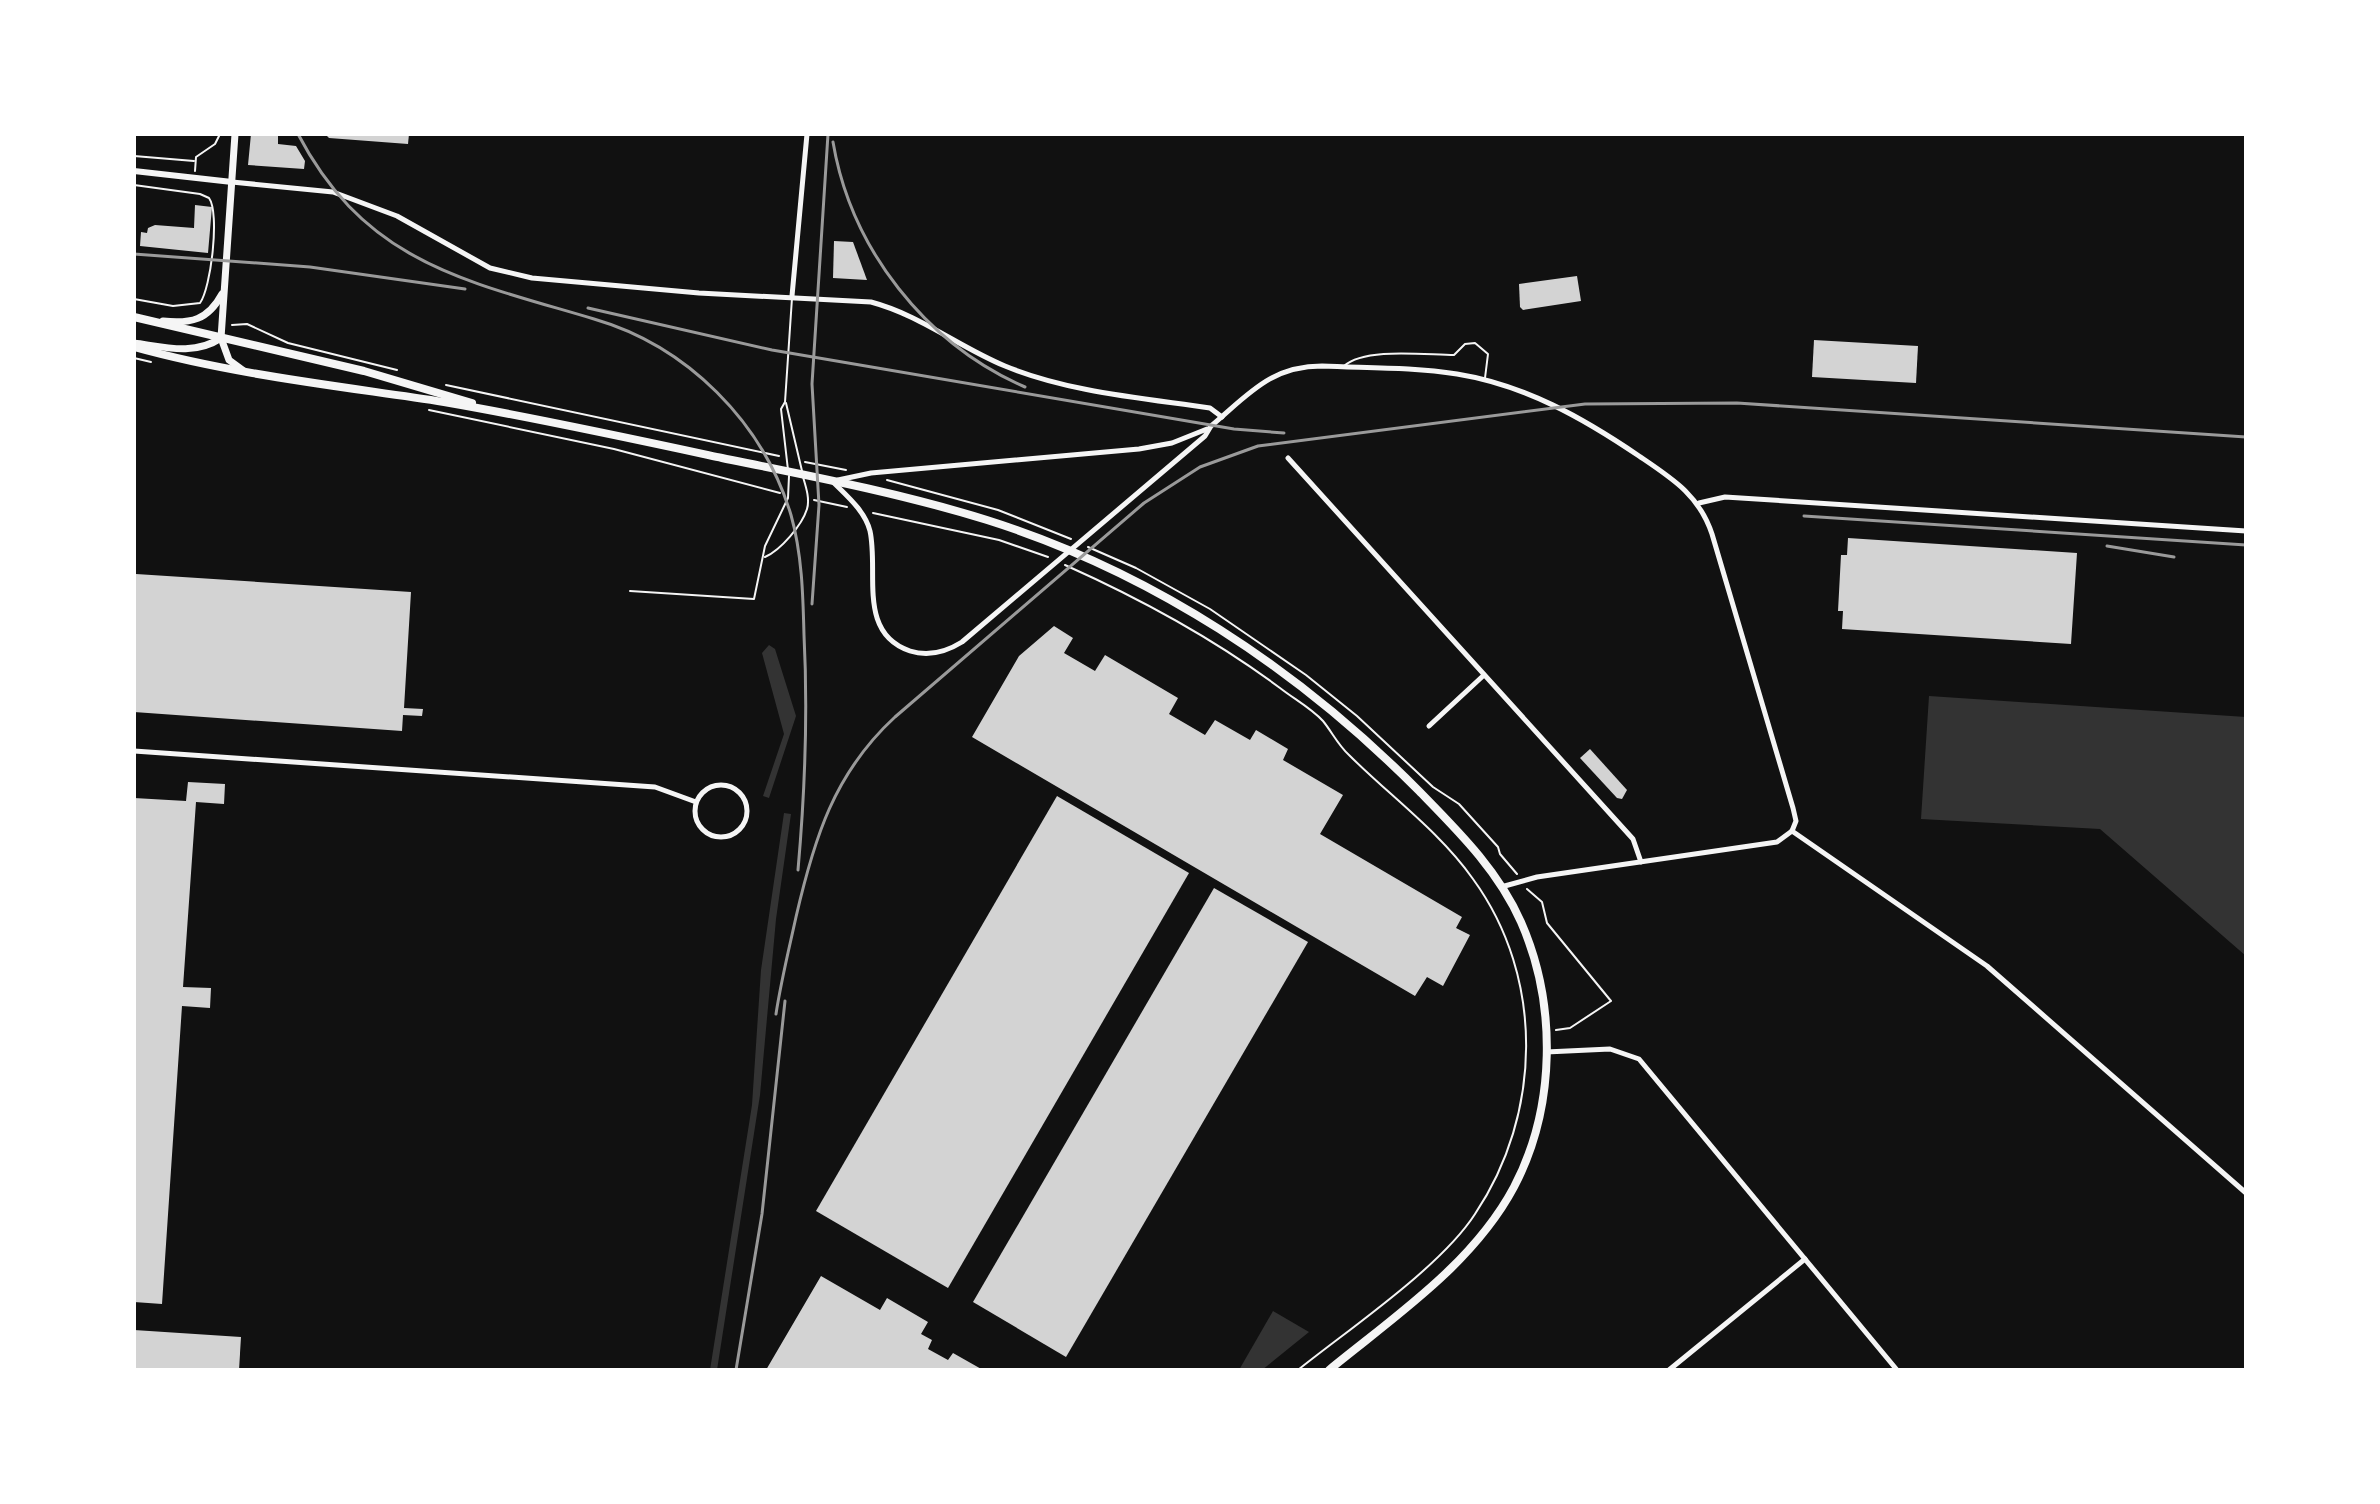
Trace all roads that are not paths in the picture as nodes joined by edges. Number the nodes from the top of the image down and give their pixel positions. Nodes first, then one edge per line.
1 (235, 134) edge
2 (807, 134) edge
3 (134, 171) edge
4 (232, 182) junction
5 (224, 288) junction
6 (792, 296) junction
7 (134, 317) edge
8 (221, 338) junction
9 (134, 345) edge
10 (1343, 367) junction
11 (246, 372) junction
12 (1485, 380) junction
13 (785, 402) junction
14 (508, 413) junction
15 (1222, 417) junction
16 (1207, 428) junction
17 (1288, 458) dead end
18 (833, 481) junction
19 (1699, 503) junction
20 (2246, 531) edge
21 (764, 557) junction
22 (630, 591) dead end
23 (1484, 675) junction
24 (1429, 726) dead end
25 (134, 751) edge
26 (696, 802) junction
27 (1792, 831) junction
28 (1641, 862) junction
29 (1501, 887) junction
30 (1545, 1052) junction
31 (2246, 1193) edge
32 (1805, 1259) junction
33 (1329, 1370) edge
34 (1669, 1370) edge
35 (1897, 1370) edge

1 - 4 main road
2 - 6 street
3 - 4 street
4 - 5 main road
4 - 6 street
5 - 7 main road
5 - 8 main road
6 - 13 lane
6 - 15 street
7 - 8 main road
8 - 9 main road
8 - 11 main road
8 - 14 main road
9 - 11 main road
10 - 12 street
10 - 12 lane
10 - 15 street
11 - 14 main road
12 - 19 street
13 - 21 lane
13 - 21 lane
14 - 18 main road
15 - 16 street
16 - 18 street
16 - 18 street
17 - 23 street
18 - 29 main road
19 - 20 street
19 - 27 street
21 - 22 lane
23 - 24 street
23 - 28 street
25 - 26 street
26 - 26 street
27 - 28 street
27 - 31 street
28 - 29 street
29 - 30 main road
30 - 32 street
30 - 33 main road
32 - 34 street
32 - 35 street

